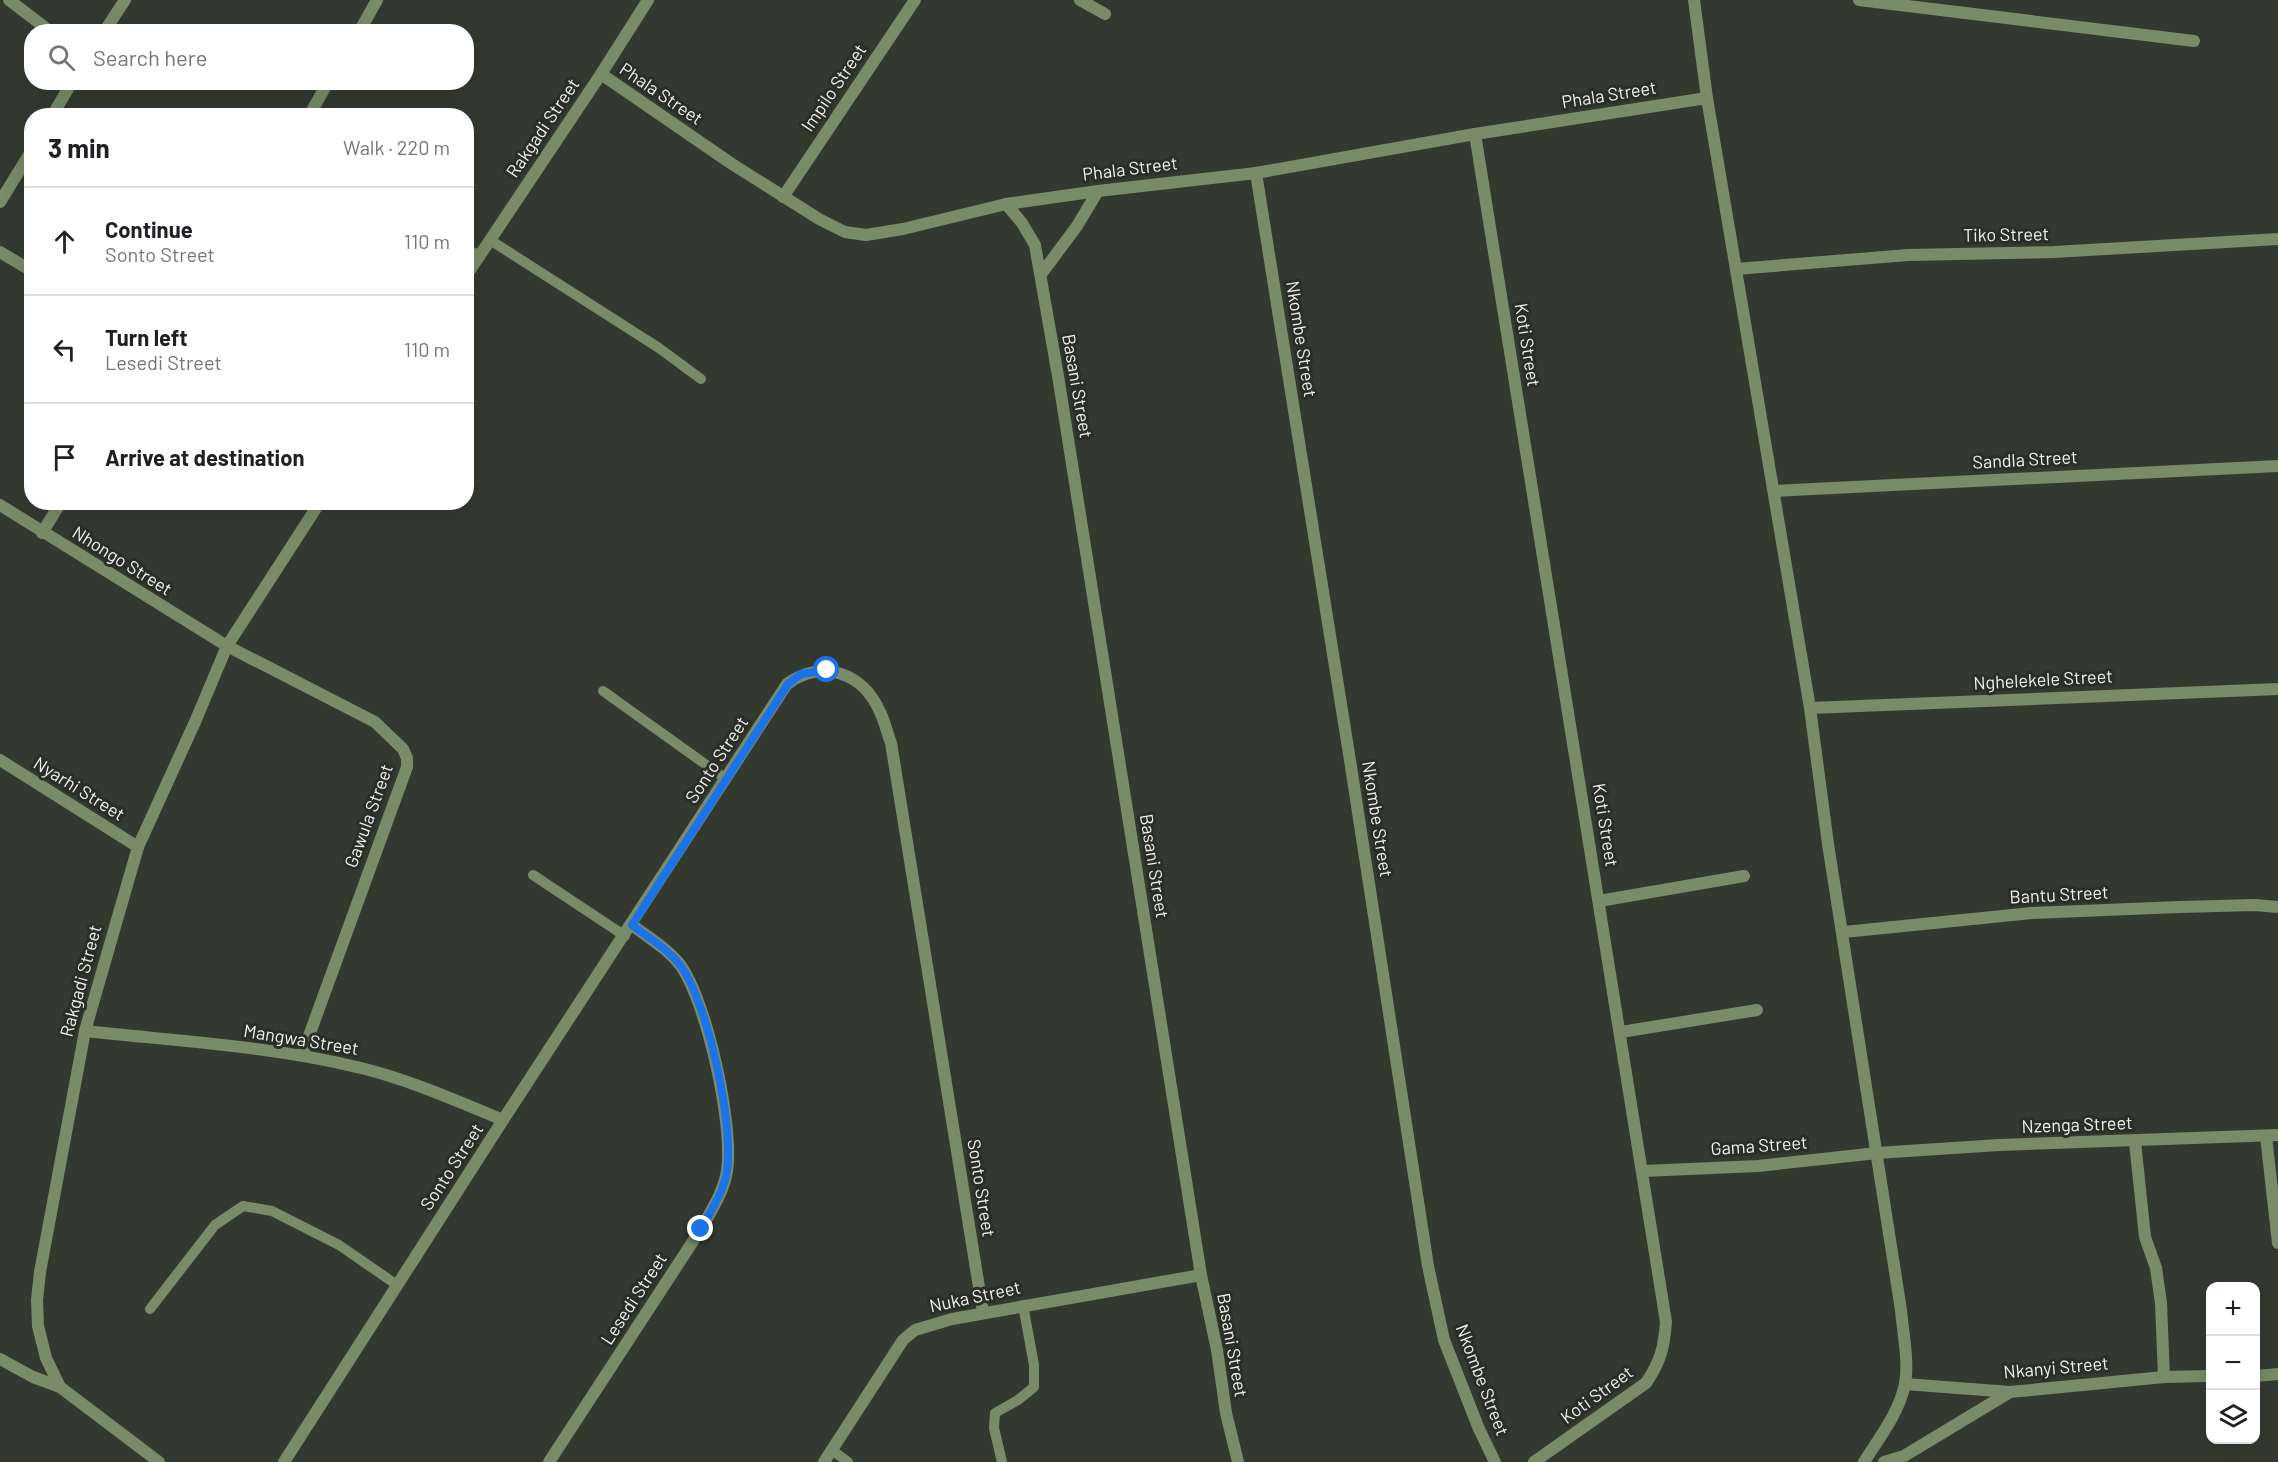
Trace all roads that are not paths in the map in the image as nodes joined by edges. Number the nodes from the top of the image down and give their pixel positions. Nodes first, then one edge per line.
1 (9, 0) edge
2 (125, 0) edge
3 (377, 0) edge
4 (648, 0) edge
5 (915, 0) edge
6 (1080, 0) edge
7 (1694, 0) edge
8 (1859, 0) edge
9 (1105, 14) dead end
10 (40, 24) edge
11 (109, 24) edge
12 (363, 24) edge
13 (2194, 41) dead end
14 (601, 74) junction
15 (67, 90) edge
16 (324, 90) edge
17 (1707, 98) junction
18 (57, 108) edge
19 (313, 108) edge
20 (1475, 134) junction
21 (24, 163) edge
22 (1256, 173) junction
23 (1098, 190) junction
24 (783, 197) junction
25 (0, 202) edge
26 (1006, 204) junction
27 (2278, 239) edge
28 (490, 240) junction
29 (0, 252) edge
30 (474, 254) edge
31 (479, 257) junction
32 (474, 264) edge
33 (24, 266) edge
34 (1736, 269) junction
35 (1042, 273) junction
36 (701, 379) dead end
37 (2278, 466) edge
38 (1774, 491) junction
39 (0, 505) edge
40 (56, 510) edge
41 (316, 510) edge
42 (42, 533) junction
43 (227, 646) junction
44 (2278, 688) edge
45 (603, 691) dead end
46 (1810, 708) junction
47 (0, 760) edge
48 (726, 779) junction
49 (138, 847) junction
50 (533, 875) dead end
51 (1744, 876) dead end
52 (1599, 901) junction
53 (2278, 907) edge
54 (628, 930) junction
55 (1844, 933) junction
56 (1757, 1010) dead end
57 (85, 1031) junction
58 (1621, 1032) junction
59 (302, 1055) junction
60 (503, 1120) junction
61 (2272, 1136) edge
62 (2135, 1142) junction
63 (1877, 1154) junction
64 (1643, 1171) junction
65 (2278, 1243) edge
66 (1201, 1275) junction
67 (397, 1285) junction
68 (1023, 1305) junction
69 (150, 1309) dead end
70 (983, 1312) junction
71 (0, 1359) edge
72 (2266, 1375) edge
73 (2206, 1376) edge
74 (2164, 1377) junction
75 (2278, 1380) edge
76 (1905, 1384) junction
77 (60, 1387) junction
78 (2010, 1392) junction
79 (832, 1449) junction
80 (159, 1462) edge
81 (284, 1462) edge
82 (549, 1462) edge
83 (824, 1462) edge
84 (848, 1462) edge
85 (1002, 1462) edge
86 (1238, 1462) edge
87 (1495, 1462) edge
88 (1534, 1462) edge
89 (1864, 1462) edge
90 (1884, 1462) edge

1 - 10 street
2 - 11 street
3 - 12 street
4 - 14 street, Rakgadi Street
5 - 24 street, Impilo Street
6 - 9 street
7 - 17 street
8 - 13 street
14 - 24 street, Phala Street
14 - 28 street, Rakgadi Street
15 - 18 street
16 - 19 street
17 - 20 street, Phala Street
17 - 34 street
20 - 22 street, Phala Street
20 - 52 street, Koti Street
21 - 25 street
22 - 23 street, Phala Street
22 - 87 street, Nkombe Street
23 - 26 street, Phala Street
23 - 35 street
24 - 26 street, Phala Street
26 - 35 street, Basani Street
27 - 34 street, Tiko Street
28 - 31 street, Rakgadi Street
28 - 36 lane
29 - 33 street
30 - 31 street
31 - 32 street, Rakgadi Street
34 - 38 street
35 - 66 street, Basani Street
37 - 38 street, Sandla Street
38 - 46 street
39 - 42 street, Nhongo Street
40 - 42 street
41 - 43 street, Rakgadi Street
42 - 43 street, Nhongo Street
43 - 49 street, Rakgadi Street
43 - 59 street, Gawula Street
44 - 46 street, Nghelekele Street
45 - 48 lane
46 - 55 street
47 - 49 street, Nyarhi Street
48 - 54 street, Sonto Street
48 - 70 street, Sonto Street
49 - 57 street, Rakgadi Street
50 - 54 lane
51 - 52 street
52 - 58 street, Koti Street
53 - 55 street, Bantu Street
54 - 60 street, Sonto Street
54 - 82 street, Lesedi Street
55 - 63 street
56 - 58 street
57 - 59 street, Mangwa Street
57 - 77 street, Rakgadi Street
58 - 64 street, Koti Street
59 - 60 street, Mangwa Street
60 - 67 street, Sonto Street
61 - 62 street, Nzenga Street
61 - 65 street
62 - 63 street, Nzenga Street
62 - 74 street
63 - 64 street, Gama Street
63 - 76 street
64 - 88 street, Koti Street
66 - 68 street, Nuka Street
66 - 86 street, Basani Street
67 - 69 lane
67 - 81 street, Sonto Street
68 - 70 street, Nuka Street
68 - 85 lane
70 - 79 street, Nuka Street
71 - 77 street
72 - 75 street
73 - 74 street, Nkanyi Street
74 - 78 street, Nkanyi Street
76 - 78 street, Nkanyi Street
76 - 89 street
77 - 80 street, Rakgadi Street
78 - 90 street
79 - 83 street, Nuka Street
79 - 84 lane

